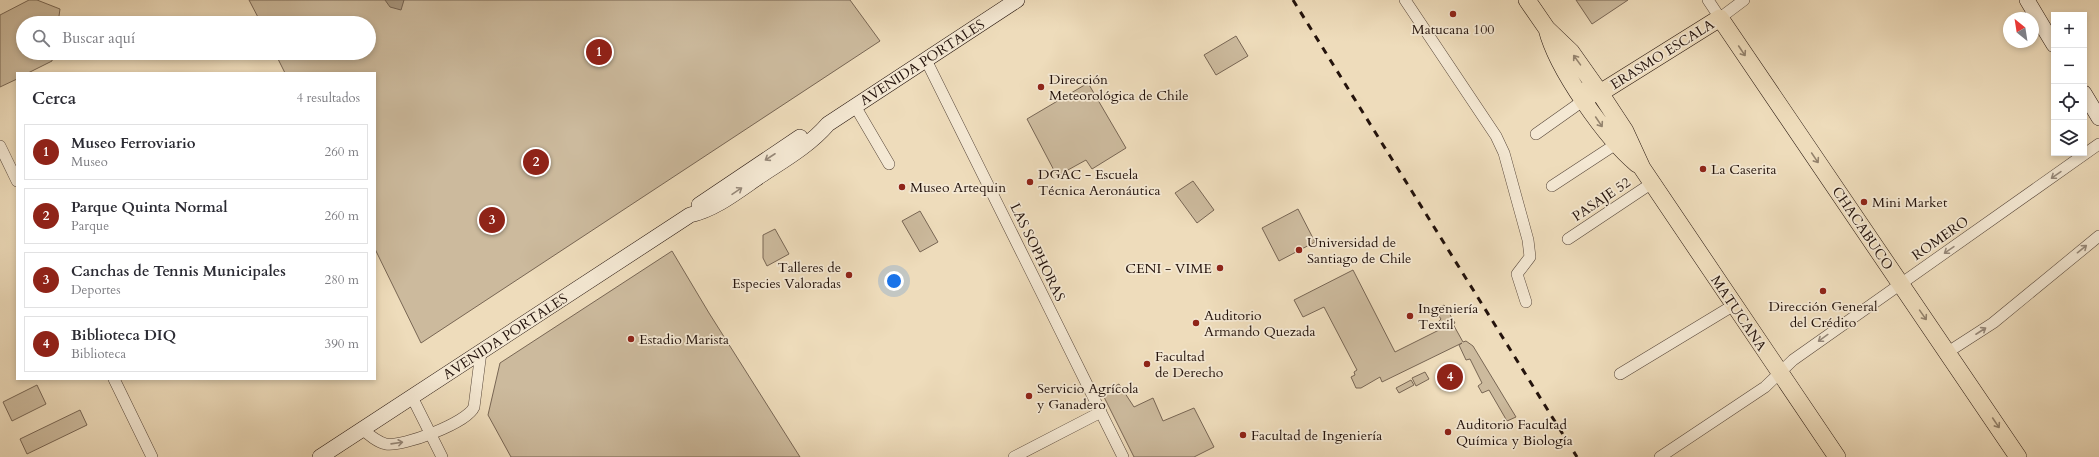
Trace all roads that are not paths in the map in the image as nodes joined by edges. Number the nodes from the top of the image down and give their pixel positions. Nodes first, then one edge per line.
1 (1017, 0) edge
2 (1405, 0) edge
3 (1527, 0) edge
4 (1708, 0) edge
5 (1744, 0) edge
6 (2031, 1) edge
7 (1720, 18) junction
8 (1547, 29) junction
9 (2051, 38) edge
10 (926, 60) junction
11 (1600, 92) junction
12 (1581, 95) junction
13 (2087, 98) edge
14 (855, 106) junction
15 (2099, 118) edge
16 (1536, 134) dead end
17 (1616, 144) junction
18 (2099, 144) edge
19 (0, 146) edge
20 (889, 164) dead end
21 (1642, 168) junction
22 (16, 179) edge
23 (1652, 183) junction
24 (1552, 186) dead end
25 (2099, 236) edge
26 (1568, 239) dead end
27 (1901, 283) junction
28 (1526, 302) dead end
29 (1734, 305) junction
30 (481, 352) junction
31 (1948, 352) junction
32 (1780, 373) junction
33 (1620, 374) dead end
34 (114, 380) edge
35 (412, 397) junction
36 (1101, 412) junction
37 (362, 429) junction
38 (431, 434) junction
39 (152, 457) edge
40 (320, 457) edge
41 (442, 457) edge
42 (1014, 457) edge
43 (1123, 457) edge
44 (1660, 457) edge
45 (1837, 457) edge
46 (2018, 457) edge

1 - 10 main road, AVENIDA PORTALES
2 - 28 street
3 - 8 main road, MATUCANA
4 - 7 street, CHACABUCO
5 - 7 street, ERASMO ESCALA
6 - 9 main road
7 - 11 main road, ERASMO ESCALA
7 -> 27 main road, CHACABUCO
11 -> 8 main road, MATUCANA
8 - 12 main road, MATUCANA
10 - 14 main road, AVENIDA PORTALES
10 - 36 street, LAS SOPHORAS
11 - 12 main road
11 - 21 main road, MATUCANA
12 - 16 street
12 -> 17 main road, MATUCANA
13 - 15 main road
14 - 20 street
14 - 30 main road, AVENIDA PORTALES
17 - 21 main road, MATUCANA
17 - 24 street
18 -> 27 street, ROMERO
19 - 22 street
21 - 23 main road, MATUCANA
23 - 26 street, PASAJE 52
23 - 29 main road, MATUCANA
31 -> 25 street
27 -> 31 main road, CHACABUCO
27 -> 32 street, ROMERO
29 - 32 main road, MATUCANA
29 - 33 street
30 - 35 main road, AVENIDA PORTALES
30 - 38 street
31 -> 46 main road, CHACABUCO
32 - 44 street, ROMERO
32 - 45 main road, MATUCANA
34 - 39 street
35 - 37 main road, AVENIDA PORTALES
35 - 38 street
36 - 42 street
36 - 43 street, LAS SOPHORAS
37 -> 38 street
37 - 40 main road, AVENIDA PORTALES
38 - 41 street

